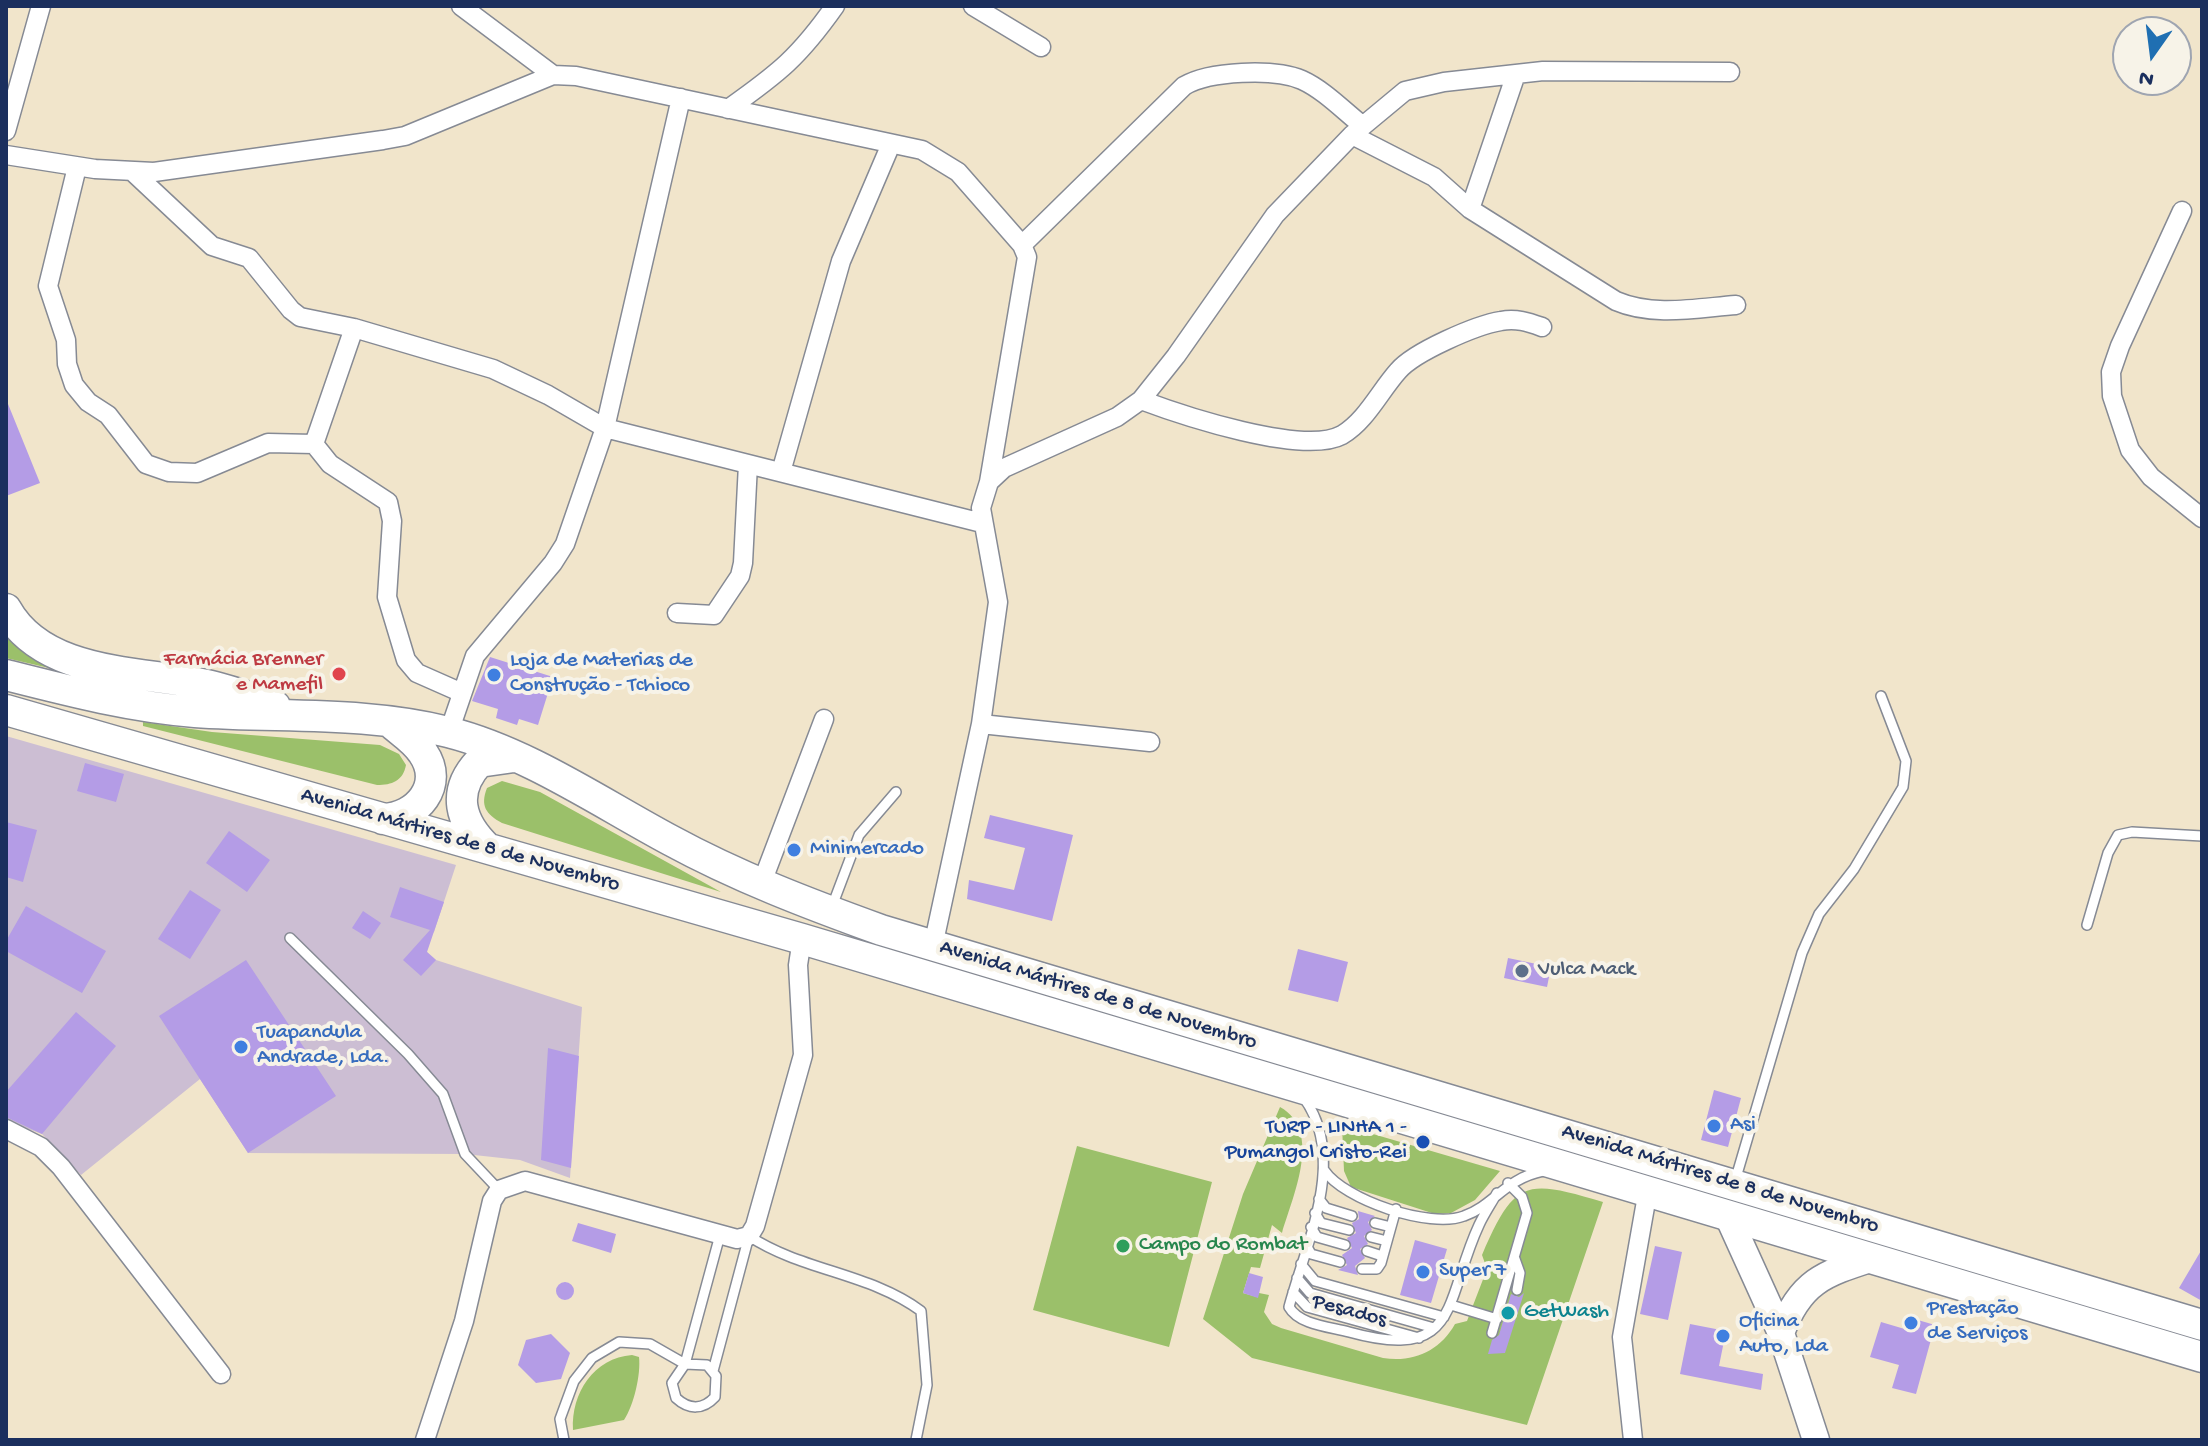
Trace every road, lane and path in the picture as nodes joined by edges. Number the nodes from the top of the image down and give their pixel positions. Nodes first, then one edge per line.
1 (41, 6) edge
2 (461, 6) edge
3 (835, 6) edge
4 (973, 6) edge
5 (1041, 47) dead end
6 (1730, 72) dead end
7 (1516, 74) junction
8 (553, 75) junction
9 (681, 98) junction
10 (728, 109) junction
11 (1358, 130) junction
12 (6, 131) edge
13 (891, 144) junction
14 (6, 155) edge
15 (77, 167) junction
16 (133, 172) junction
17 (1470, 209) junction
18 (2182, 211) dead end
19 (1022, 245) junction
20 (1736, 305) dead end
21 (1542, 327) dead end
22 (354, 328) junction
23 (1141, 400) junction
24 (605, 428) junction
25 (314, 444) junction
26 (748, 464) junction
27 (781, 472) junction
28 (989, 482) junction
29 (2202, 518) edge
30 (982, 523) junction
31 (6, 609) edge
32 (677, 613) dead end
33 (6, 675) edge
34 (460, 692) junction
35 (1881, 696) dead end
36 (6, 710) edge
37 (303, 715) junction
38 (824, 719) dead end
39 (387, 720) junction
40 (981, 724) junction
41 (449, 732) junction
42 (1150, 742) dead end
43 (514, 757) junction
44 (896, 792) dead end
45 (383, 819) junction
46 (2202, 836) edge
47 (487, 848) junction
48 (761, 885) junction
49 (829, 912) junction
50 (2087, 925) dead end
51 (290, 938) dead end
52 (802, 939) junction
53 (933, 946) junction
54 (1297, 1088) junction
55 (6, 1129) edge
56 (1568, 1167) junction
57 (1324, 1170) junction
58 (1508, 1183) junction
59 (1734, 1183) junction
60 (499, 1190) junction
61 (1648, 1190) junction
62 (1497, 1193) junction
63 (1396, 1209) junction
64 (1727, 1214) junction
65 (1312, 1222) junction
66 (720, 1235) junction
67 (749, 1236) junction
68 (1346, 1240) junction
69 (1368, 1246) junction
70 (1385, 1247) junction
71 (1873, 1258) junction
72 (1515, 1259) junction
73 (1301, 1264) junction
74 (1297, 1278) junction
75 (1517, 1290) dead end
76 (1451, 1305) junction
77 (1444, 1317) junction
78 (1497, 1319) junction
79 (2202, 1325) edge
80 (1434, 1328) junction
81 (1492, 1333) dead end
82 (1781, 1333) junction
83 (2202, 1357) edge
84 (685, 1364) junction
85 (713, 1371) junction
86 (221, 1374) dead end
87 (425, 1440) edge
88 (564, 1440) edge
89 (916, 1440) edge
90 (1633, 1440) edge
91 (1816, 1440) edge

1 - 12 street
2 - 8 street
3 - 10 street
4 - 5 street
6 - 7 street
7 - 11 street
7 - 17 street
8 - 9 street
8 - 16 street
9 - 10 street
9 - 24 street
10 - 13 street
11 - 17 street
11 - 19 street
11 - 23 street
13 - 19 street
13 - 27 street
14 - 15 street
15 - 16 street
15 - 25 street
16 - 22 street
17 - 20 street
18 - 29 street
19 - 28 street
21 - 23 street
22 - 24 street
22 - 25 street
23 - 28 street
24 - 26 street
24 - 34 street
25 - 34 street
26 - 27 street
26 - 32 street
27 - 30 street
28 - 30 street
30 - 40 street
31 - 37 main road
33 - 37 main road, Avenida Mártires de 8 de Novembro
34 - 41 street
35 - 59 lane
36 - 45 main road, Avenida Mártires de 8 de Novembro
37 - 39 main road, Avenida Mártires de 8 de Novembro
38 - 48 street
39 - 41 main road, Avenida Mártires de 8 de Novembro
39 - 45 main road
40 - 42 street
40 - 53 street
41 - 43 main road, Avenida Mártires de 8 de Novembro
43 - 47 main road
43 - 48 main road, Avenida Mártires de 8 de Novembro
44 - 49 lane
45 - 47 main road, Avenida Mártires de 8 de Novembro
46 - 50 lane
47 - 52 main road, Avenida Mártires de 8 de Novembro
48 - 49 main road, Avenida Mártires de 8 de Novembro
49 - 53 main road, Avenida Mártires de 8 de Novembro
51 - 60 lane
52 - 54 main road, Avenida Mártires de 8 de Novembro
52 - 67 street
53 - 59 main road, Avenida Mártires de 8 de Novembro
54 - 56 main road, Avenida Mártires de 8 de Novembro
54 - 57 lane, Pesados
55 - 86 street
56 - 58 lane
56 - 61 main road, Avenida Mártires de 8 de Novembro
57 - 63 lane
57 - 65 lane, Pesados
58 - 62 lane
58 - 72 lane
59 - 79 main road, Avenida Mártires de 8 de Novembro
60 - 66 street
60 - 87 street
61 - 64 main road, Avenida Mártires de 8 de Novembro
61 - 90 street
62 - 63 lane
62 - 76 lane, Pesados
63 - 70 lane
64 - 71 main road, Avenida Mártires de 8 de Novembro
64 - 82 main road
65 - 68 lane
65 - 68 lane
65 - 68 lane
65 - 68 lane
65 - 73 lane, Pesados
66 - 67 street
66 - 84 lane
67 - 85 lane
67 - 89 lane
69 - 70 lane
69 - 70 lane
69 - 70 lane
71 - 82 main road
71 - 83 main road, Avenida Mártires de 8 de Novembro
72 - 75 lane
72 - 78 lane
73 - 74 lane, Pesados
73 - 77 lane, Pesados
74 - 80 lane, Pesados
74 - 80 lane, Pesados
76 - 77 lane, Pesados
76 - 78 lane
77 - 80 lane, Pesados
78 - 81 lane
82 - 91 main road
84 - 85 lane
84 - 85 lane
84 - 88 lane

